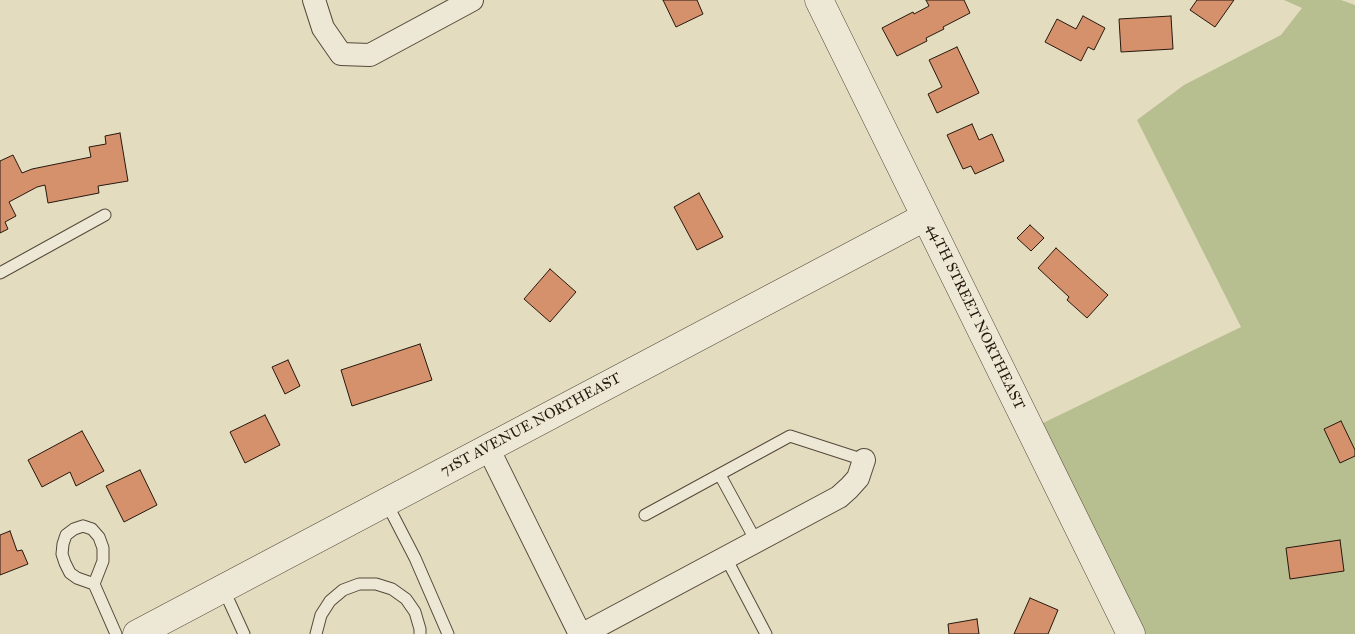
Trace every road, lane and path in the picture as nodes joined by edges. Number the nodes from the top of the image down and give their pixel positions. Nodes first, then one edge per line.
1 (314, 0) edge
2 (472, 0) edge
3 (819, 0) edge
4 (105, 215) dead end
5 (925, 216) junction
6 (0, 273) edge
7 (488, 448) junction
8 (864, 460) joint
9 (720, 474) junction
10 (386, 502) junction
11 (645, 515) dead end
12 (756, 541) junction
13 (726, 558) junction
14 (94, 584) junction
15 (224, 588) junction
16 (116, 634) edge
17 (137, 634) edge
18 (244, 634) edge
19 (316, 634) edge
20 (420, 634) edge
21 (448, 634) edge
22 (582, 634) edge
23 (766, 634) edge
24 (1131, 634) edge

1 - 2 street
3 - 5 street, 44TH STREET NORTHEAST
4 - 6 lane
5 - 7 street, 71ST AVENUE NORTHEAST
5 - 24 street, 44TH STREET NORTHEAST
7 - 10 street, 71ST AVENUE NORTHEAST
7 - 22 street
8 - 9 lane
8 - 12 street
9 - 11 lane
9 - 12 lane
10 - 15 street, 71ST AVENUE NORTHEAST
10 - 21 lane
12 - 13 street
13 - 22 street
13 - 23 lane
14 - 14 lane
14 - 16 lane
15 - 17 street, 71ST AVENUE NORTHEAST
15 - 18 lane
19 - 20 lane

